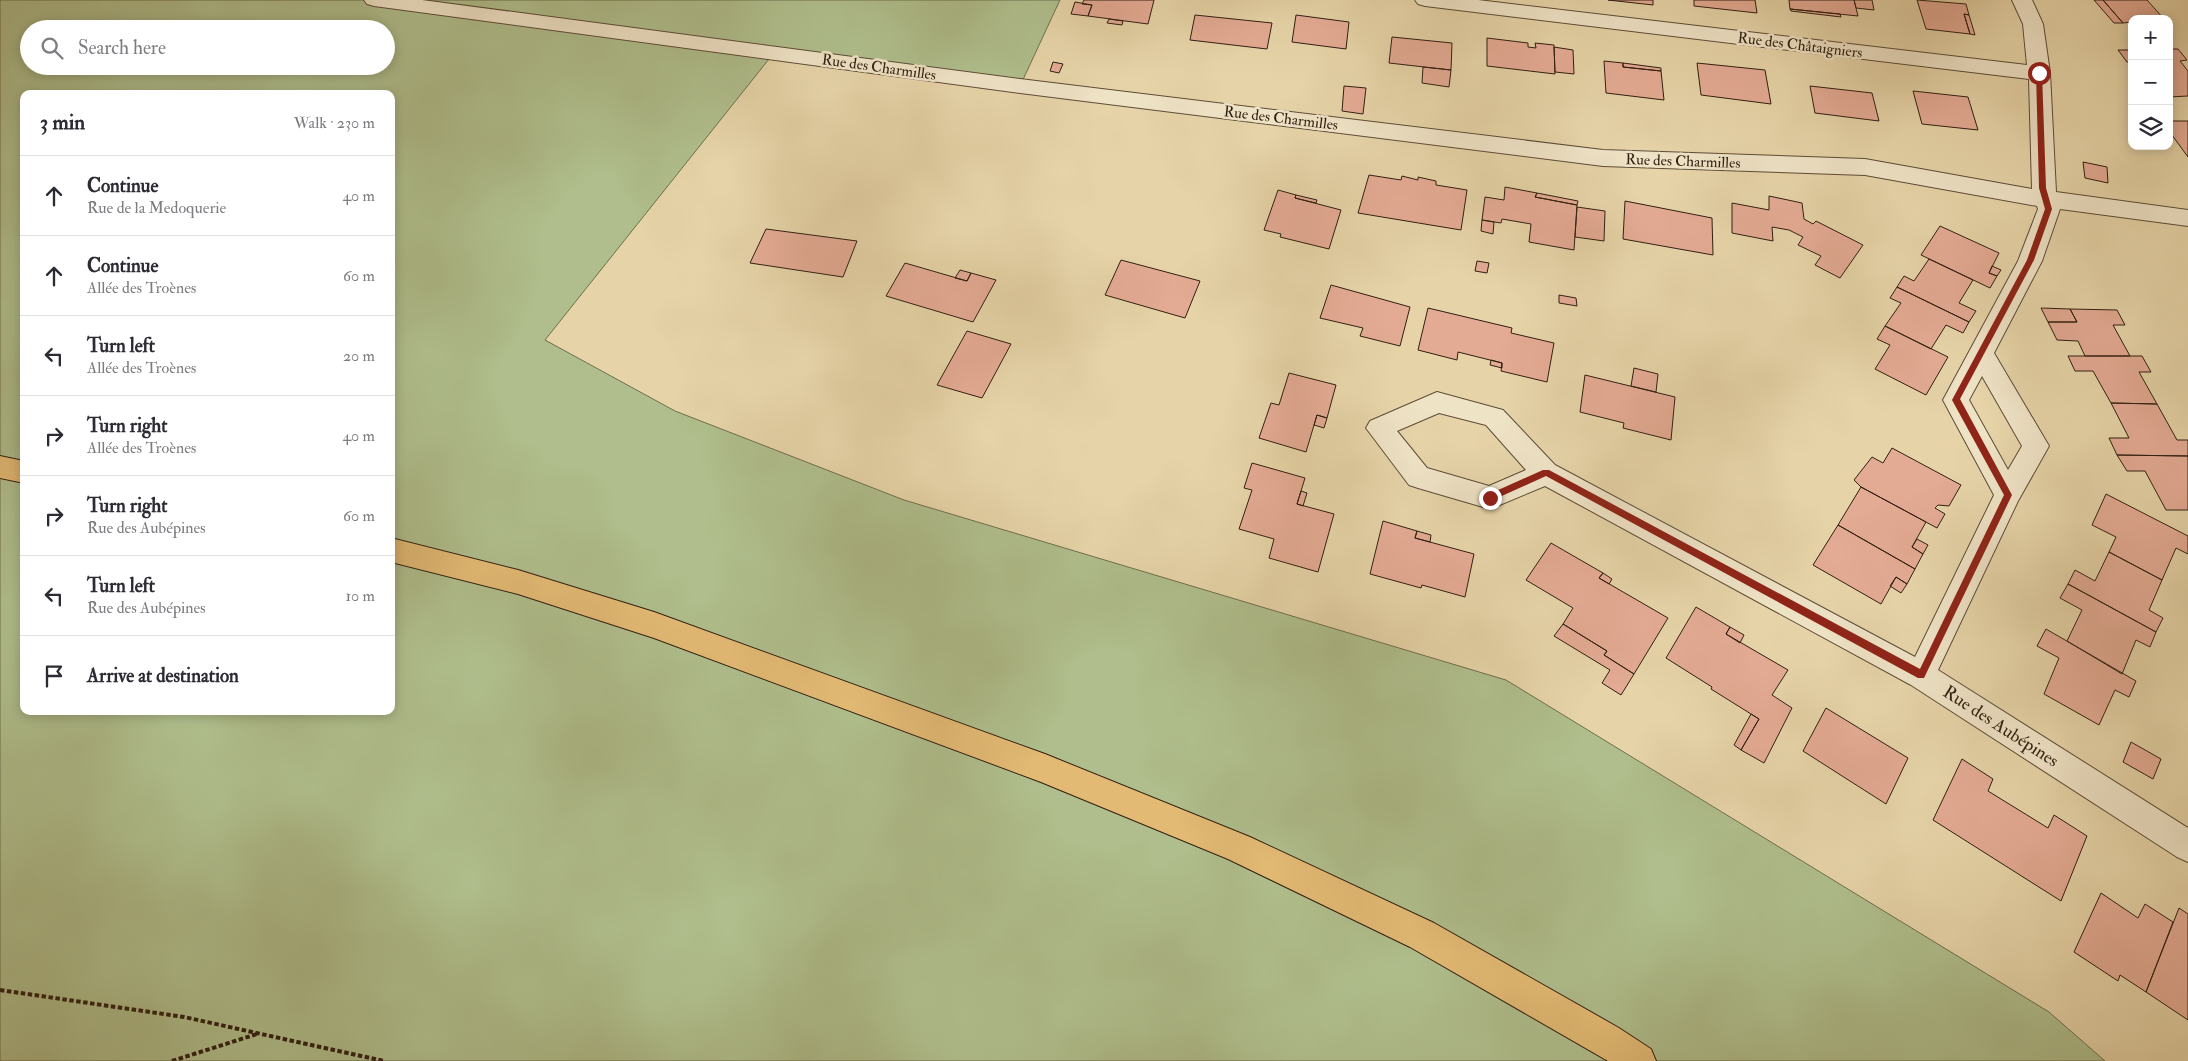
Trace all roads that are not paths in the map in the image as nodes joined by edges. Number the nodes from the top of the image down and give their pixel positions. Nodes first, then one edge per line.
1 (374, 0) edge
2 (1425, 0) edge
3 (2022, 0) edge
4 (1559, 8) edge
5 (2039, 73) junction
6 (2046, 199) junction
7 (2188, 218) edge
8 (1981, 353) junction
9 (0, 467) edge
10 (20, 471) edge
11 (1546, 473) junction
12 (2008, 495) junction
13 (395, 551) edge
14 (1921, 675) junction
15 (2188, 846) edge
16 (1639, 1061) edge

1 - 6 street, Rue des Charmilles
2 - 4 street, Rue des Châtaigniers
3 - 5 street
4 - 5 street, Rue des Châtaigniers
5 - 6 street
6 - 7 street, Rue des Charmilles
6 - 8 street
8 - 12 street
8 - 12 street
9 - 10 main road
11 - 11 street, Rue des Aubépines
11 - 14 street, Rue des Aubépines
12 - 14 street
13 - 16 main road
14 - 15 street, Rue des Aubépines

